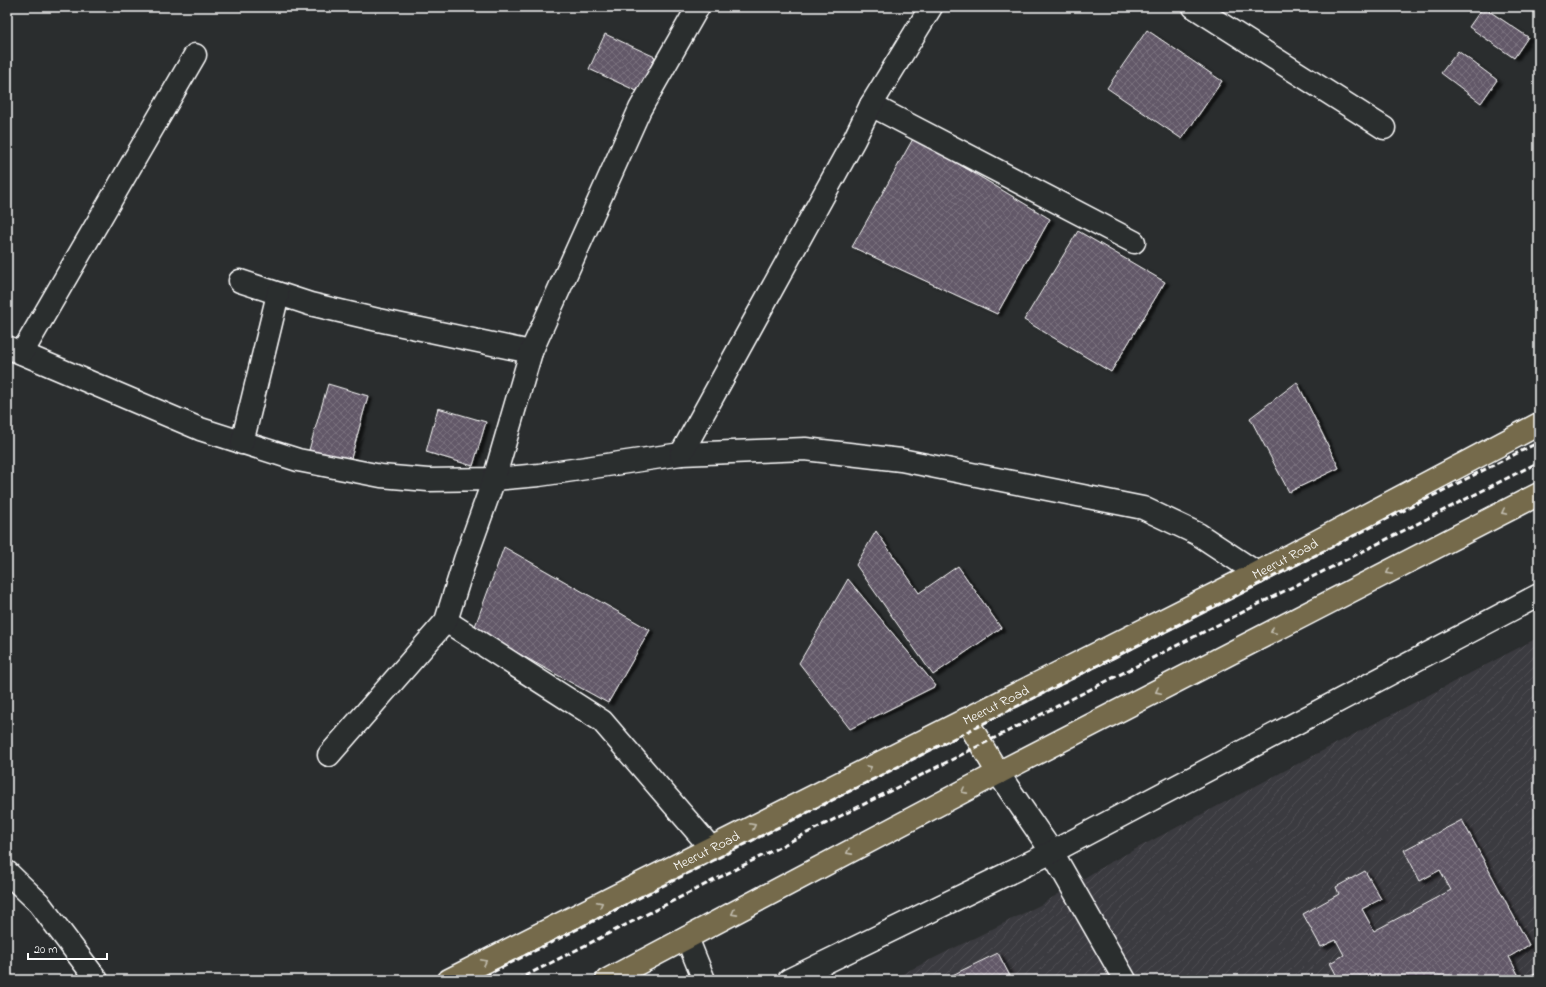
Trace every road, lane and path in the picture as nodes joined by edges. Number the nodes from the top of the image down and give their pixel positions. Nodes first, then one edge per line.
1 (698, 7) edge
2 (931, 7) edge
3 (1194, 7) edge
4 (195, 55) dead end
5 (872, 105) junction
6 (1384, 128) dead end
7 (1134, 242) dead end
8 (240, 281) dead end
9 (278, 294) junction
10 (15, 350) edge
11 (531, 352) junction
12 (1539, 424) edge
13 (242, 443) junction
14 (681, 454) junction
15 (494, 479) junction
16 (1539, 494) edge
17 (1257, 574) junction
18 (1539, 595) edge
19 (446, 621) junction
20 (966, 719) junction
21 (329, 755) dead end
22 (998, 773) junction
23 (711, 848) junction
24 (1052, 852) junction
25 (7, 872) edge
26 (687, 938) junction
27 (615, 978) edge
28 (97, 980) edge
29 (449, 980) edge
30 (704, 980) edge
31 (789, 980) edge
32 (1125, 980) edge

1 - 11 street
2 - 5 street
3 - 6 street
4 - 10 street
5 - 7 street
5 - 14 street
8 - 9 street
9 - 11 street
9 - 13 street
10 - 13 street
11 - 15 street
12 - 17 main road, Meerut Road
13 - 15 street
14 - 15 street
14 - 17 street
15 - 19 street
16 -> 22 main road
17 - 20 main road, Meerut Road
18 - 24 street
19 - 21 street
19 - 23 street
20 - 22 main road
23 -> 20 main road, Meerut Road
22 - 24 street
22 -> 26 main road
29 -> 23 main road, Meerut Road
24 - 31 street
24 - 32 street
25 - 28 street
26 - 27 main road
26 - 30 street

